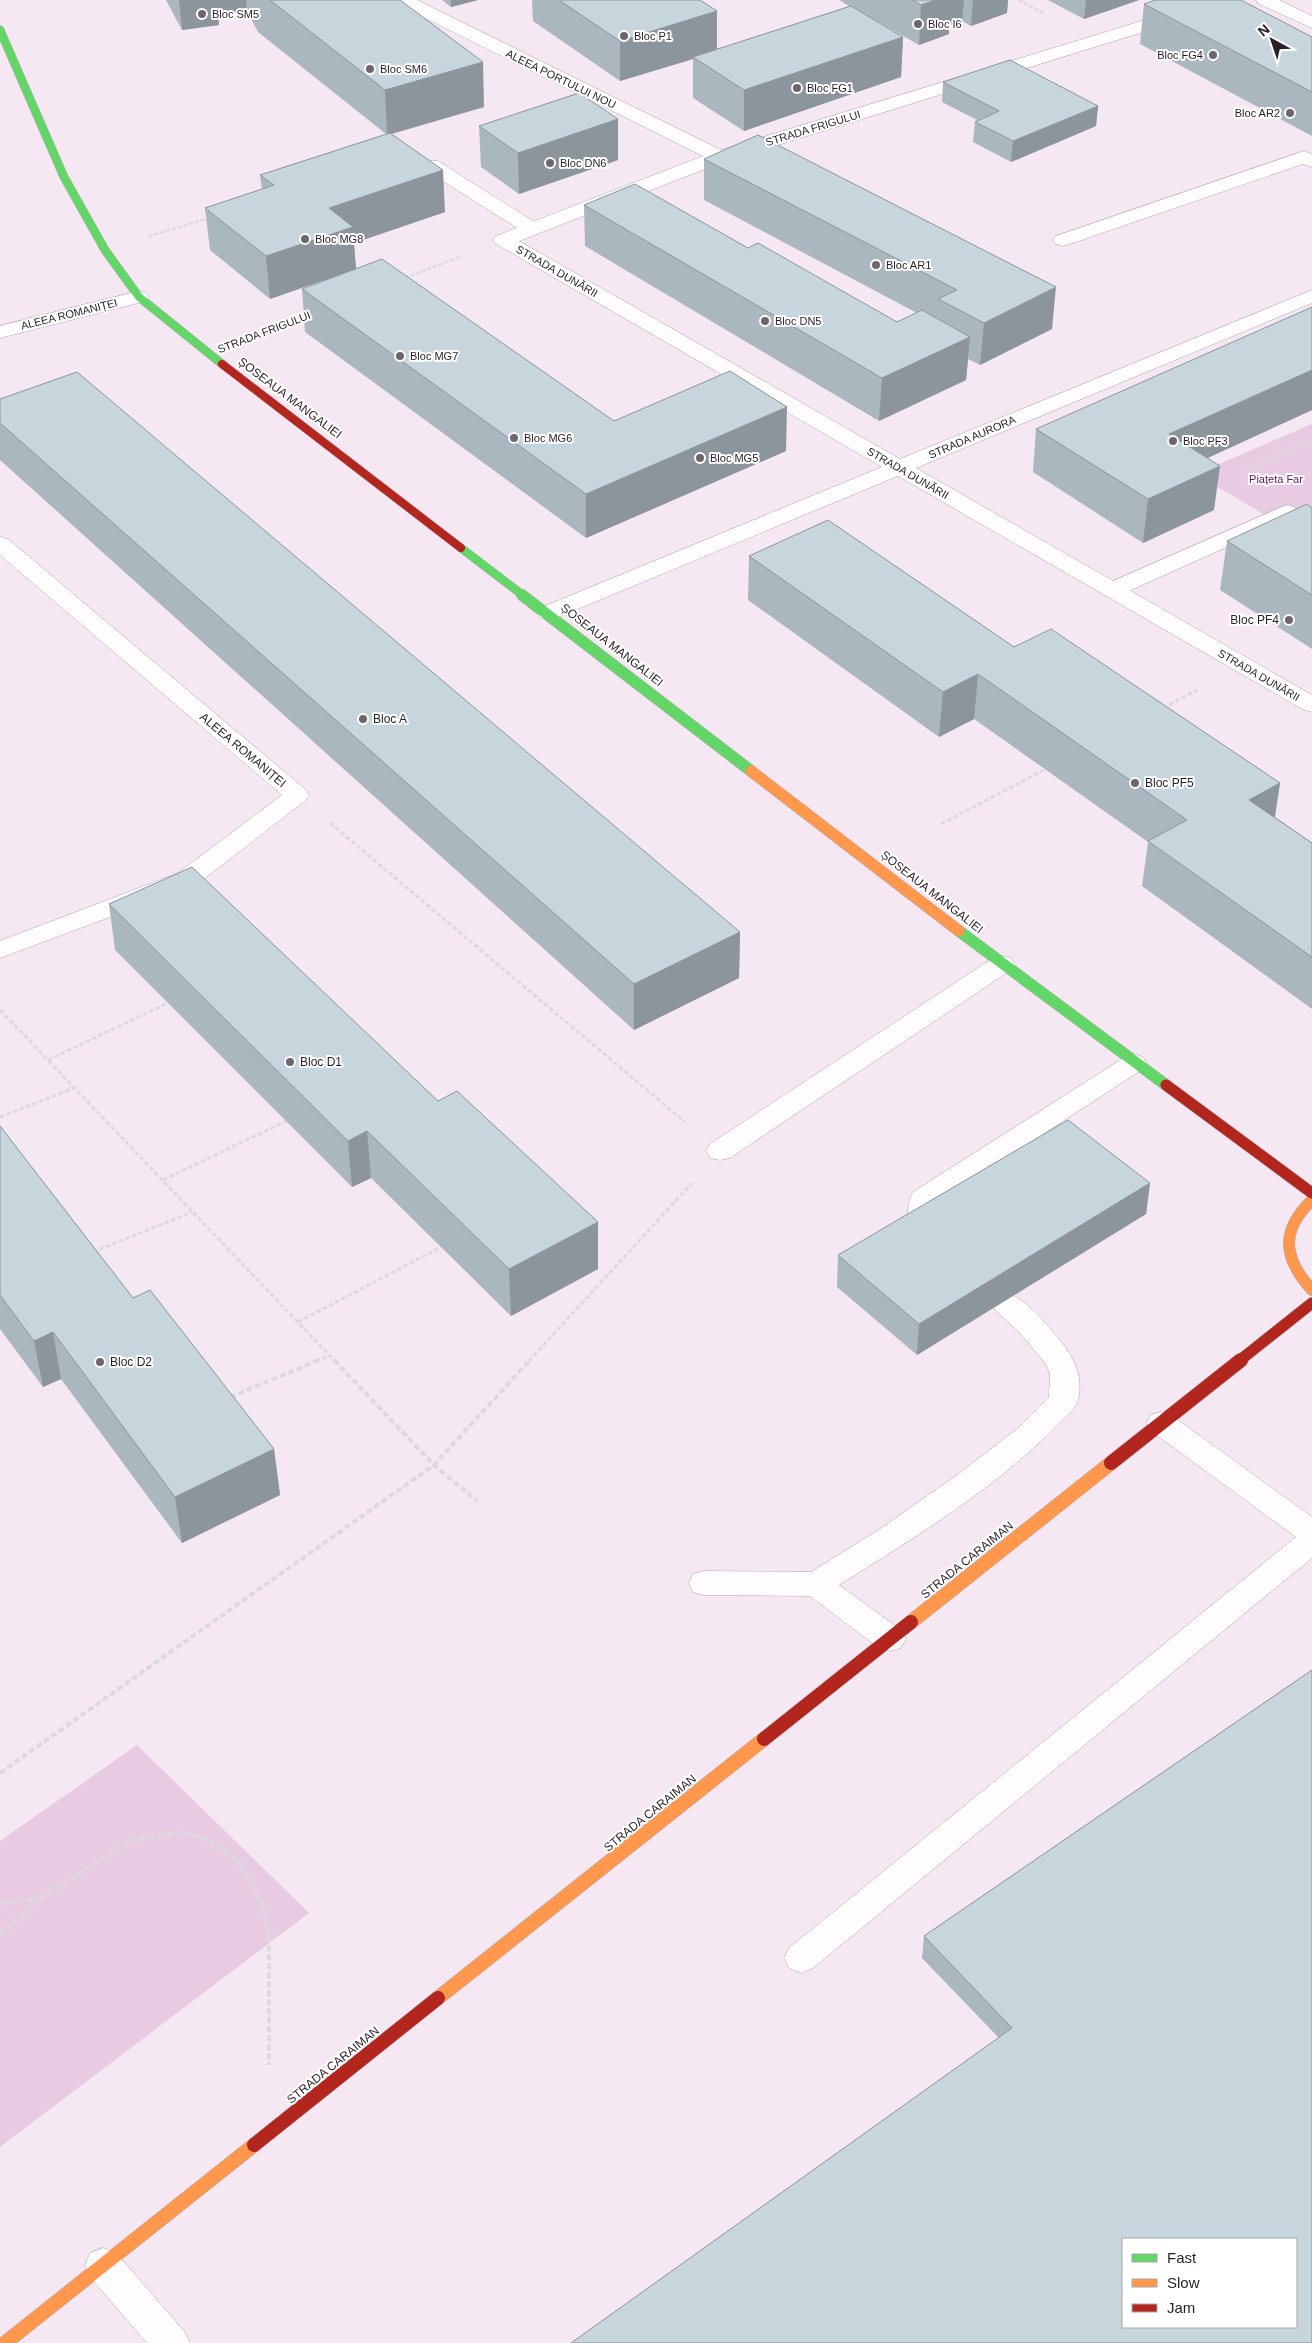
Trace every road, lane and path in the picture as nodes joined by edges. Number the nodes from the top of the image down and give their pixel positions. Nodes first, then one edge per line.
1 (403, 0) edge
2 (1228, 0) edge
3 (1265, 0) edge
4 (1312, 23) edge
5 (0, 30) edge
6 (719, 157) junction
7 (1312, 161) edge
8 (388, 165) edge
9 (616, 197) junction
10 (640, 210) edge
11 (216, 216) edge
12 (532, 229) junction
13 (503, 240) junction
14 (1063, 240) dead end
15 (105, 250) junction
16 (402, 279) edge
17 (139, 296) junction
18 (1312, 296) edge
19 (310, 314) edge
20 (0, 332) edge
21 (208, 353) junction
22 (1312, 440) edge
23 (899, 468) junction
24 (1246, 470) dead end
25 (1286, 512) edge
26 (0, 544) edge
27 (1112, 590) junction
28 (548, 613) junction
29 (1243, 666) junction
30 (1312, 705) edge
31 (1160, 709) edge
32 (1044, 770) edge
33 (297, 795) junction
34 (941, 824) dead end
35 (0, 950) edge
36 (1002, 964) junction
37 (168, 1003) edge
38 (0, 1010) edge
39 (48, 1060) junction
40 (1134, 1062) junction
41 (74, 1088) junction
42 (0, 1117) edge
43 (286, 1121) edge
44 (720, 1151) junction
45 (163, 1180) junction
46 (1312, 1193) edge
47 (1312, 1200) edge
48 (192, 1212) junction
49 (922, 1235) edge
50 (441, 1247) edge
51 (84, 1256) edge
52 (1312, 1290) edge
53 (1004, 1302) edge
54 (1312, 1303) edge
55 (298, 1322) junction
56 (328, 1356) junction
57 (229, 1398) edge
58 (1161, 1423) junction
59 (434, 1465) junction
60 (477, 1501) dead end
61 (1312, 1533) edge
62 (1312, 1541) edge
63 (704, 1583) dead end
64 (816, 1584) junction
65 (890, 1639) junction
66 (0, 1773) edge
67 (40, 1899) junction
68 (0, 1903) edge
69 (0, 1935) edge
70 (801, 1958) dead end
71 (268, 2134) junction
72 (103, 2265) junction
73 (5, 2343) edge
74 (171, 2343) edge

1 - 6 street, ALEEA PORTULUI NOU
2 - 6 street, STRADA FRIGULUI
3 - 4 street
5 - 15 street, ȘOSEAUA MANGALIEI
6 - 9 street, STRADA FRIGULUI
7 - 14 street
8 - 12 street
9 - 10 street
9 - 12 street, STRADA FRIGULUI
11 - 15 path
12 - 13 street, STRADA FRIGULUI
13 - 16 path
13 - 23 street, STRADA DUNĂRII
15 - 17 street, ȘOSEAUA MANGALIEI
17 - 20 street, ALEEA ROMANIȚEI
17 - 21 street, ȘOSEAUA MANGALIEI
18 - 23 street, STRADA AURORA
19 - 21 path, STRADA FRIGULUI
21 - 28 street, ȘOSEAUA MANGALIEI
22 - 24 path
23 - 27 street, STRADA DUNĂRII
23 - 28 street, STRADA AURORA
25 - 27 street
26 - 33 street, ALEEA ROMANIȚEI
27 - 29 street, STRADA DUNĂRII
28 - 36 street, ȘOSEAUA MANGALIEI
29 - 30 street, STRADA DUNĂRII
29 - 31 path
32 - 34 path
33 - 35 street, ALEEA ROMANIȚEI
33 - 44 path
36 - 40 street, ȘOSEAUA MANGALIEI
36 - 44 street
37 - 39 path
38 - 39 path
39 - 41 path
40 - 46 street, ȘOSEAUA MANGALIEI
40 - 49 street
41 - 42 path
41 - 45 path
43 - 45 path
44 - 59 path
45 - 48 path
47 - 52 street
48 - 51 path
48 - 55 path
50 - 55 path
53 - 64 street
54 - 58 street, STRADA CARAIMAN
55 - 56 path
56 - 57 path
56 - 59 path
58 - 61 street
58 - 65 street, STRADA CARAIMAN
59 - 60 path
59 - 66 path
62 - 70 street
63 - 64 street
64 - 65 street
65 - 71 street, STRADA CARAIMAN
67 - 68 path
67 - 69 path
67 - 71 path
71 - 72 street, STRADA CARAIMAN
72 - 73 street, STRADA CARAIMAN
72 - 74 street

